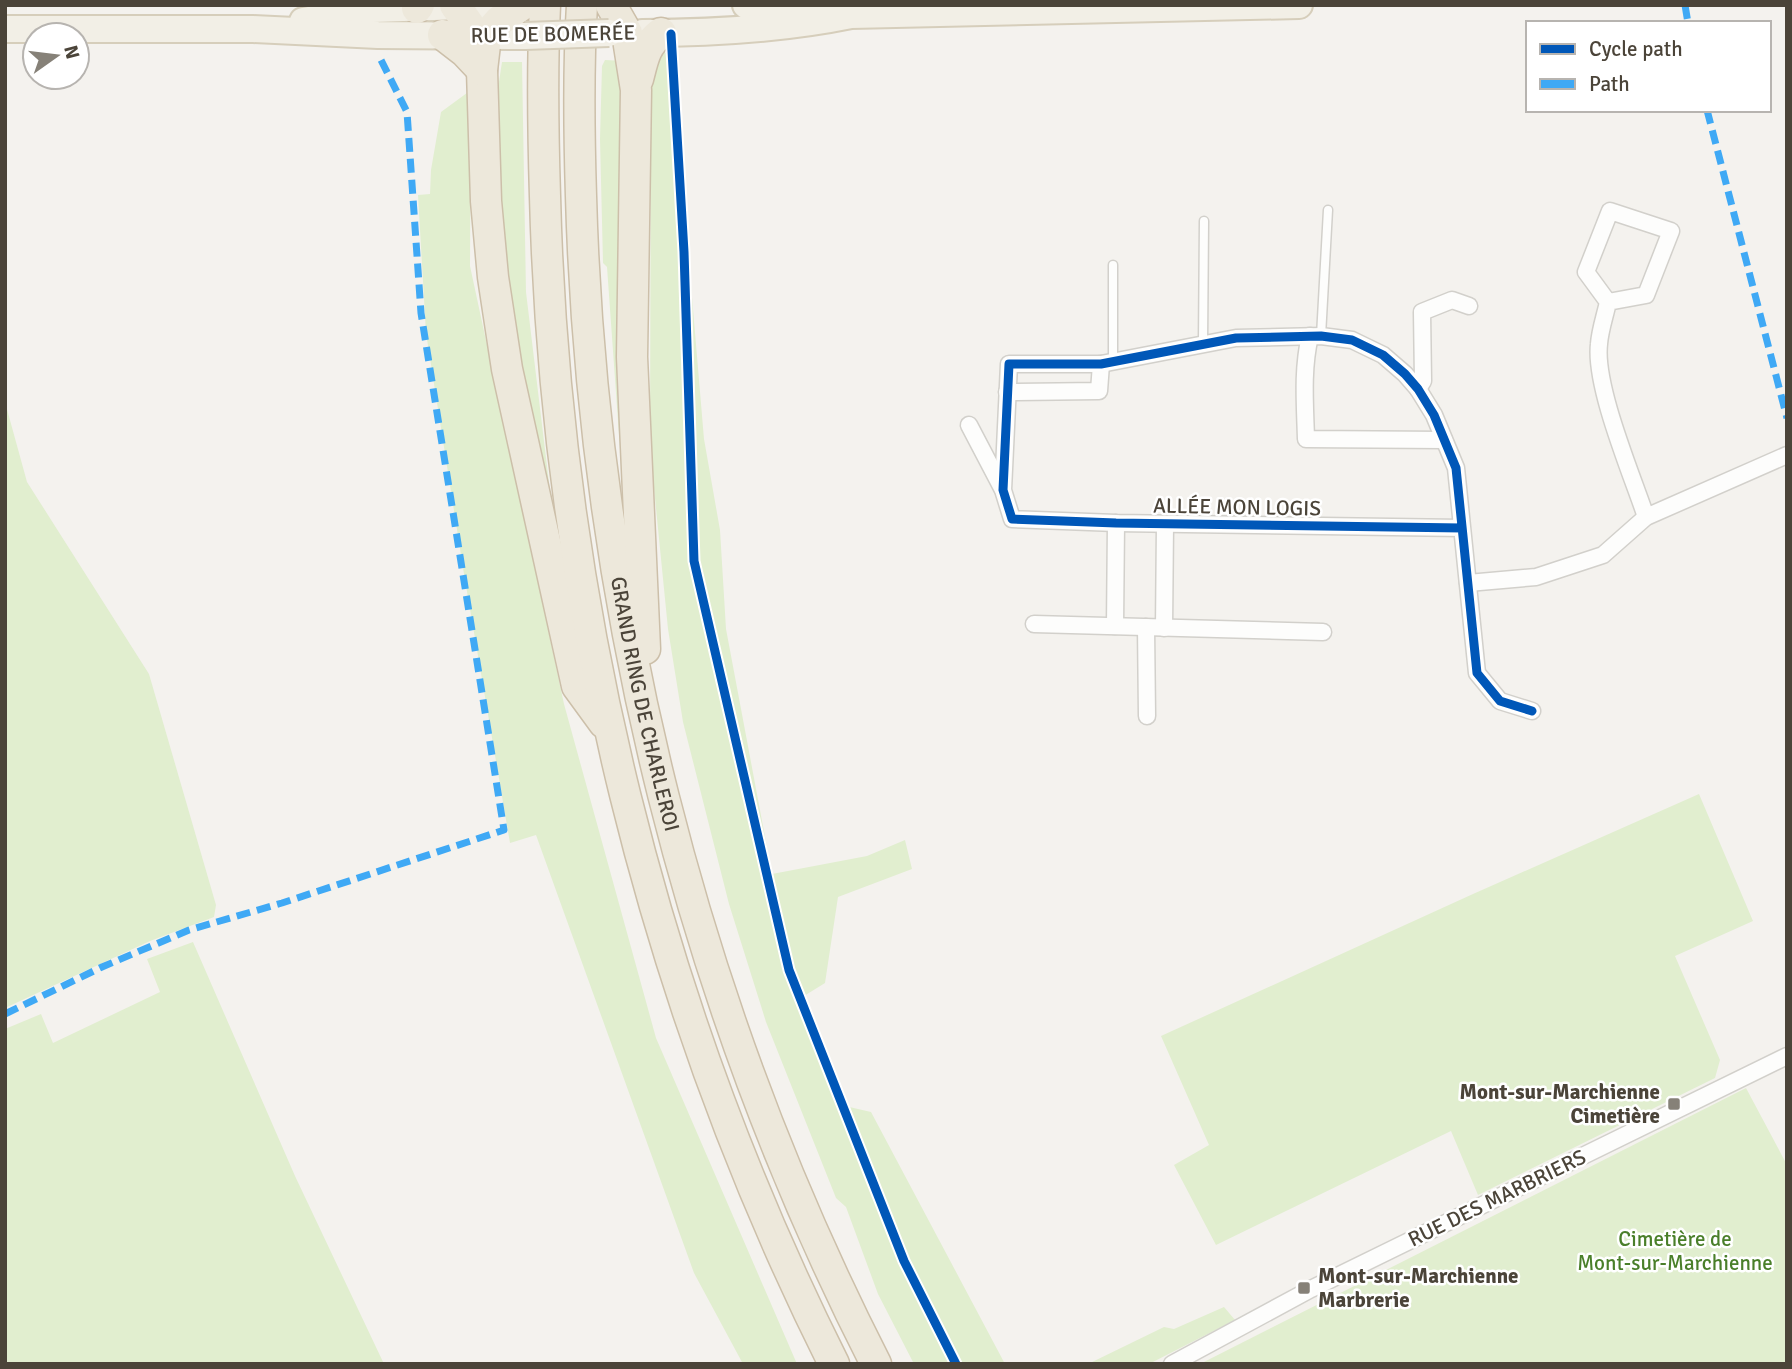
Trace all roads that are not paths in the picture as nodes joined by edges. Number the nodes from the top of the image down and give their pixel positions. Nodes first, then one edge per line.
1 (545, 5) edge
2 (582, 5) edge
3 (746, 5) edge
4 (1280, 5) edge
5 (1298, 5) edge
6 (418, 6) edge
7 (455, 6) edge
8 (851, 15) junction
9 (619, 20) edge
10 (499, 22) edge
11 (5, 29) edge
12 (253, 29) junction
13 (661, 33) junction
14 (443, 35) junction
15 (482, 70) junction
16 (636, 90) junction
17 (1328, 210) dead end
18 (1203, 222) dead end
19 (1113, 265) dead end
20 (1608, 302) junction
21 (1469, 306) dead end
22 (1316, 336) junction
23 (1203, 344) junction
24 (1107, 362) junction
25 (1418, 389) junction
26 (1007, 392) junction
27 (969, 425) dead end
28 (1444, 440) junction
29 (1787, 455) edge
30 (1003, 490) junction
31 (1646, 517) junction
32 (1116, 523) junction
33 (1165, 524) junction
34 (1462, 528) junction
35 (1468, 583) junction
36 (1034, 624) dead end
37 (1115, 626) junction
38 (1146, 627) junction
39 (1164, 628) junction
40 (1323, 632) dead end
41 (1532, 711) dead end
42 (1147, 716) dead end
43 (645, 720) junction
44 (608, 729) junction
45 (1787, 1056) edge
46 (834, 1364) edge
47 (876, 1364) edge
48 (1172, 1364) edge

1 - 44 highway, GRAND RING DE CHARLEROI
2 - 43 highway, GRAND RING DE CHARLEROI
3 - 8 main road, RUE DE BOMERÉE
4 - 5 main road, RUE DE BOMERÉE
4 - 8 main road, RUE DE BOMERÉE
6 - 7 main road, RUE DE BOMERÉE
6 - 12 main road, RUE DE BOMERÉE
7 - 10 highway
8 - 13 main road, RUE DE BOMERÉE
9 - 10 main road, RUE DE BOMERÉE, bridge
9 - 13 main road, RUE DE BOMERÉE
9 - 16 highway
10 - 14 main road, RUE DE BOMERÉE
10 - 15 highway
11 - 12 main road, RUE DE BOMERÉE
12 - 14 main road, RUE DE BOMERÉE
13 - 16 highway
14 - 15 highway
15 - 44 highway
16 - 43 highway
17 - 22 lane
18 - 23 lane
19 - 24 lane
20 - 20 street
20 - 31 street
21 - 25 street
22 - 23 street
22 - 25 street
22 - 28 street
23 - 24 street
24 - 26 street
24 - 26 street
25 - 28 street
26 - 30 street
27 - 30 street
28 - 34 street
29 - 31 street
30 - 32 street, ALLÉE MON LOGIS
31 - 35 street
32 - 33 street, ALLÉE MON LOGIS
32 - 37 street
33 - 34 street, ALLÉE MON LOGIS
33 - 39 street
34 - 35 street
35 - 41 street
36 - 37 street
37 - 38 street
38 - 39 street
38 - 42 street
39 - 40 street
43 - 47 highway, GRAND RING DE CHARLEROI
44 - 46 highway, GRAND RING DE CHARLEROI
45 - 48 street, RUE DES MARBRIERS

